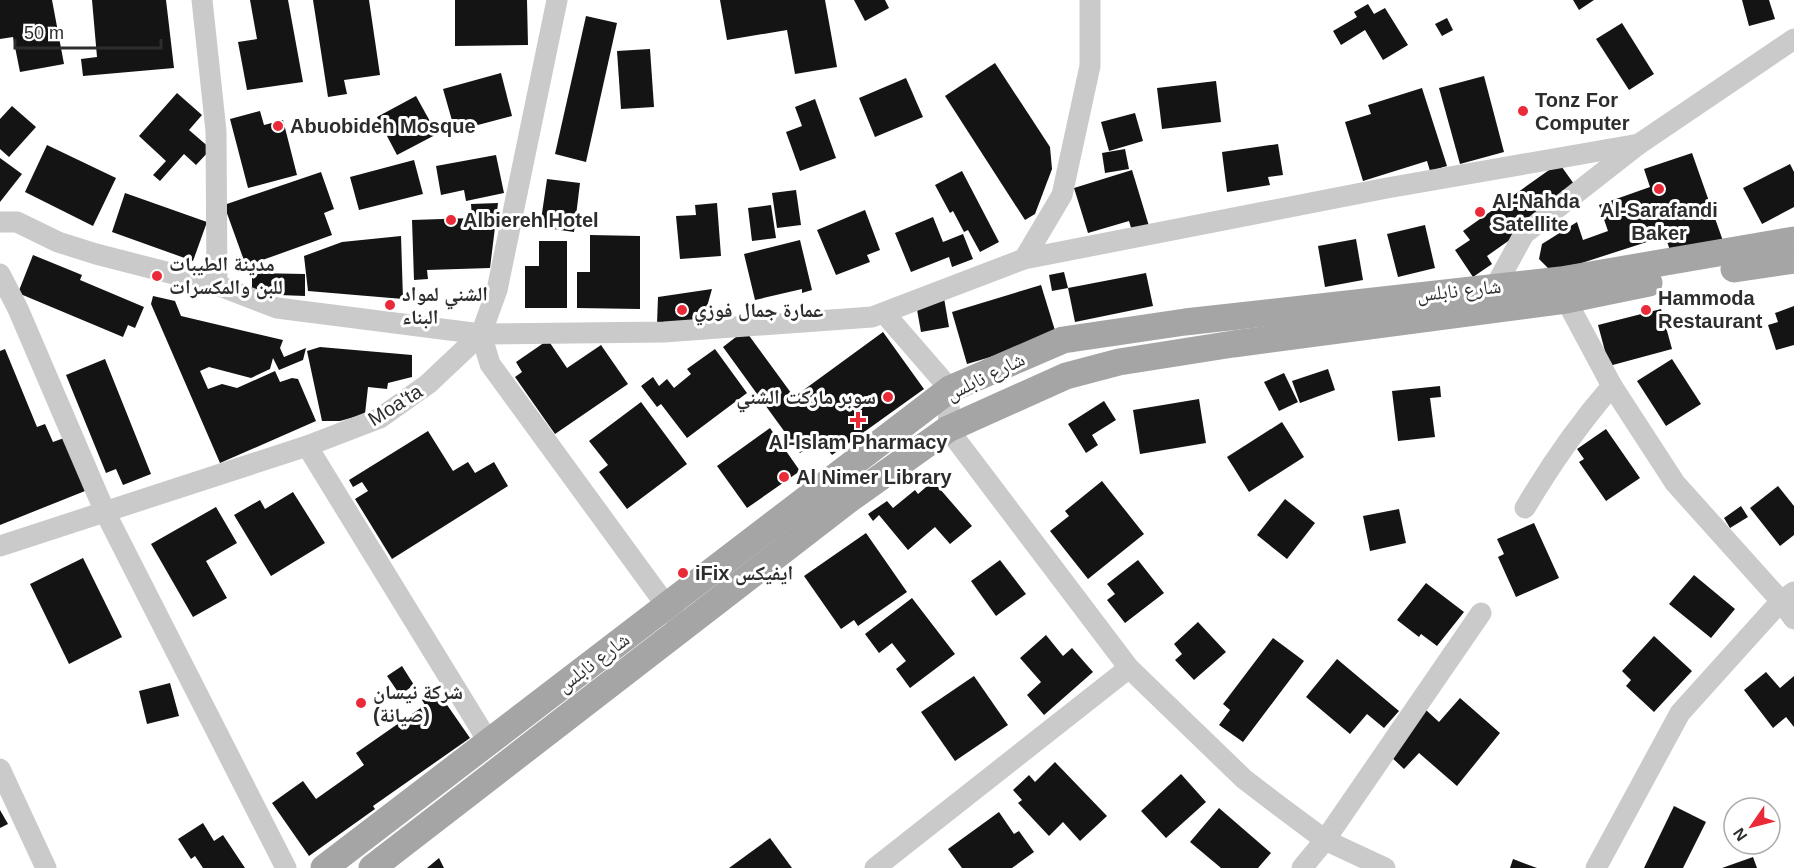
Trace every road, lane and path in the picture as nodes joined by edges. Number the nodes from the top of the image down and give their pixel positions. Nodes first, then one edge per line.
1 (202, 0) edge
2 (557, 0) edge
3 (1090, 0) edge
4 (1794, 39) edge
5 (1639, 144) junction
6 (0, 222) edge
7 (1794, 240) edge
8 (1024, 259) junction
9 (1794, 260) edge
10 (0, 274) edge
11 (217, 285) junction
12 (1563, 290) junction
13 (1494, 297) junction
14 (885, 314) junction
15 (481, 333) junction
16 (1612, 386) junction
17 (950, 390) junction
18 (948, 429) junction
19 (307, 446) junction
20 (1525, 508) dead end
21 (105, 512) junction
22 (0, 546) edge
23 (1787, 596) edge
24 (1481, 613) dead end
25 (675, 617) junction
26 (1794, 619) edge
27 (1129, 668) junction
28 (488, 741) junction
29 (0, 769) edge
30 (1325, 840) junction
31 (46, 868) edge
32 (286, 868) edge
33 (324, 868) edge
34 (372, 868) edge
35 (874, 868) edge
36 (1302, 868) edge
37 (1385, 868) edge
38 (1596, 868) edge

1 - 11 street
2 - 15 street
3 - 8 street
4 - 5 street
5 - 8 street
5 - 13 street
6 - 11 street
7 - 12 main road, شارع نابلس
8 - 14 street
9 - 12 main road, شارع نابلس
10 - 21 street
11 - 15 street
12 - 13 main road, شارع نابلس
12 - 16 street
13 - 17 main road, شارع نابلس
13 - 18 main road, شارع نابلس
14 - 15 street
14 - 17 street
15 - 19 street, Moa'ta
15 - 25 street
16 - 20 street
16 - 23 street
17 - 18 street
17 - 25 main road, شارع نابلس
18 - 25 main road, شارع نابلس
18 - 27 street
19 - 21 street, Moa'ta
19 - 28 street
21 - 22 street, Moa'ta
21 - 32 street
23 - 26 street
23 - 38 street
24 - 30 street
25 - 28 main road, شارع نابلس
25 - 34 main road, شارع نابلس
27 - 30 street
27 - 35 street
28 - 33 main road, شارع نابلس
29 - 31 street
30 - 36 street
30 - 37 street

